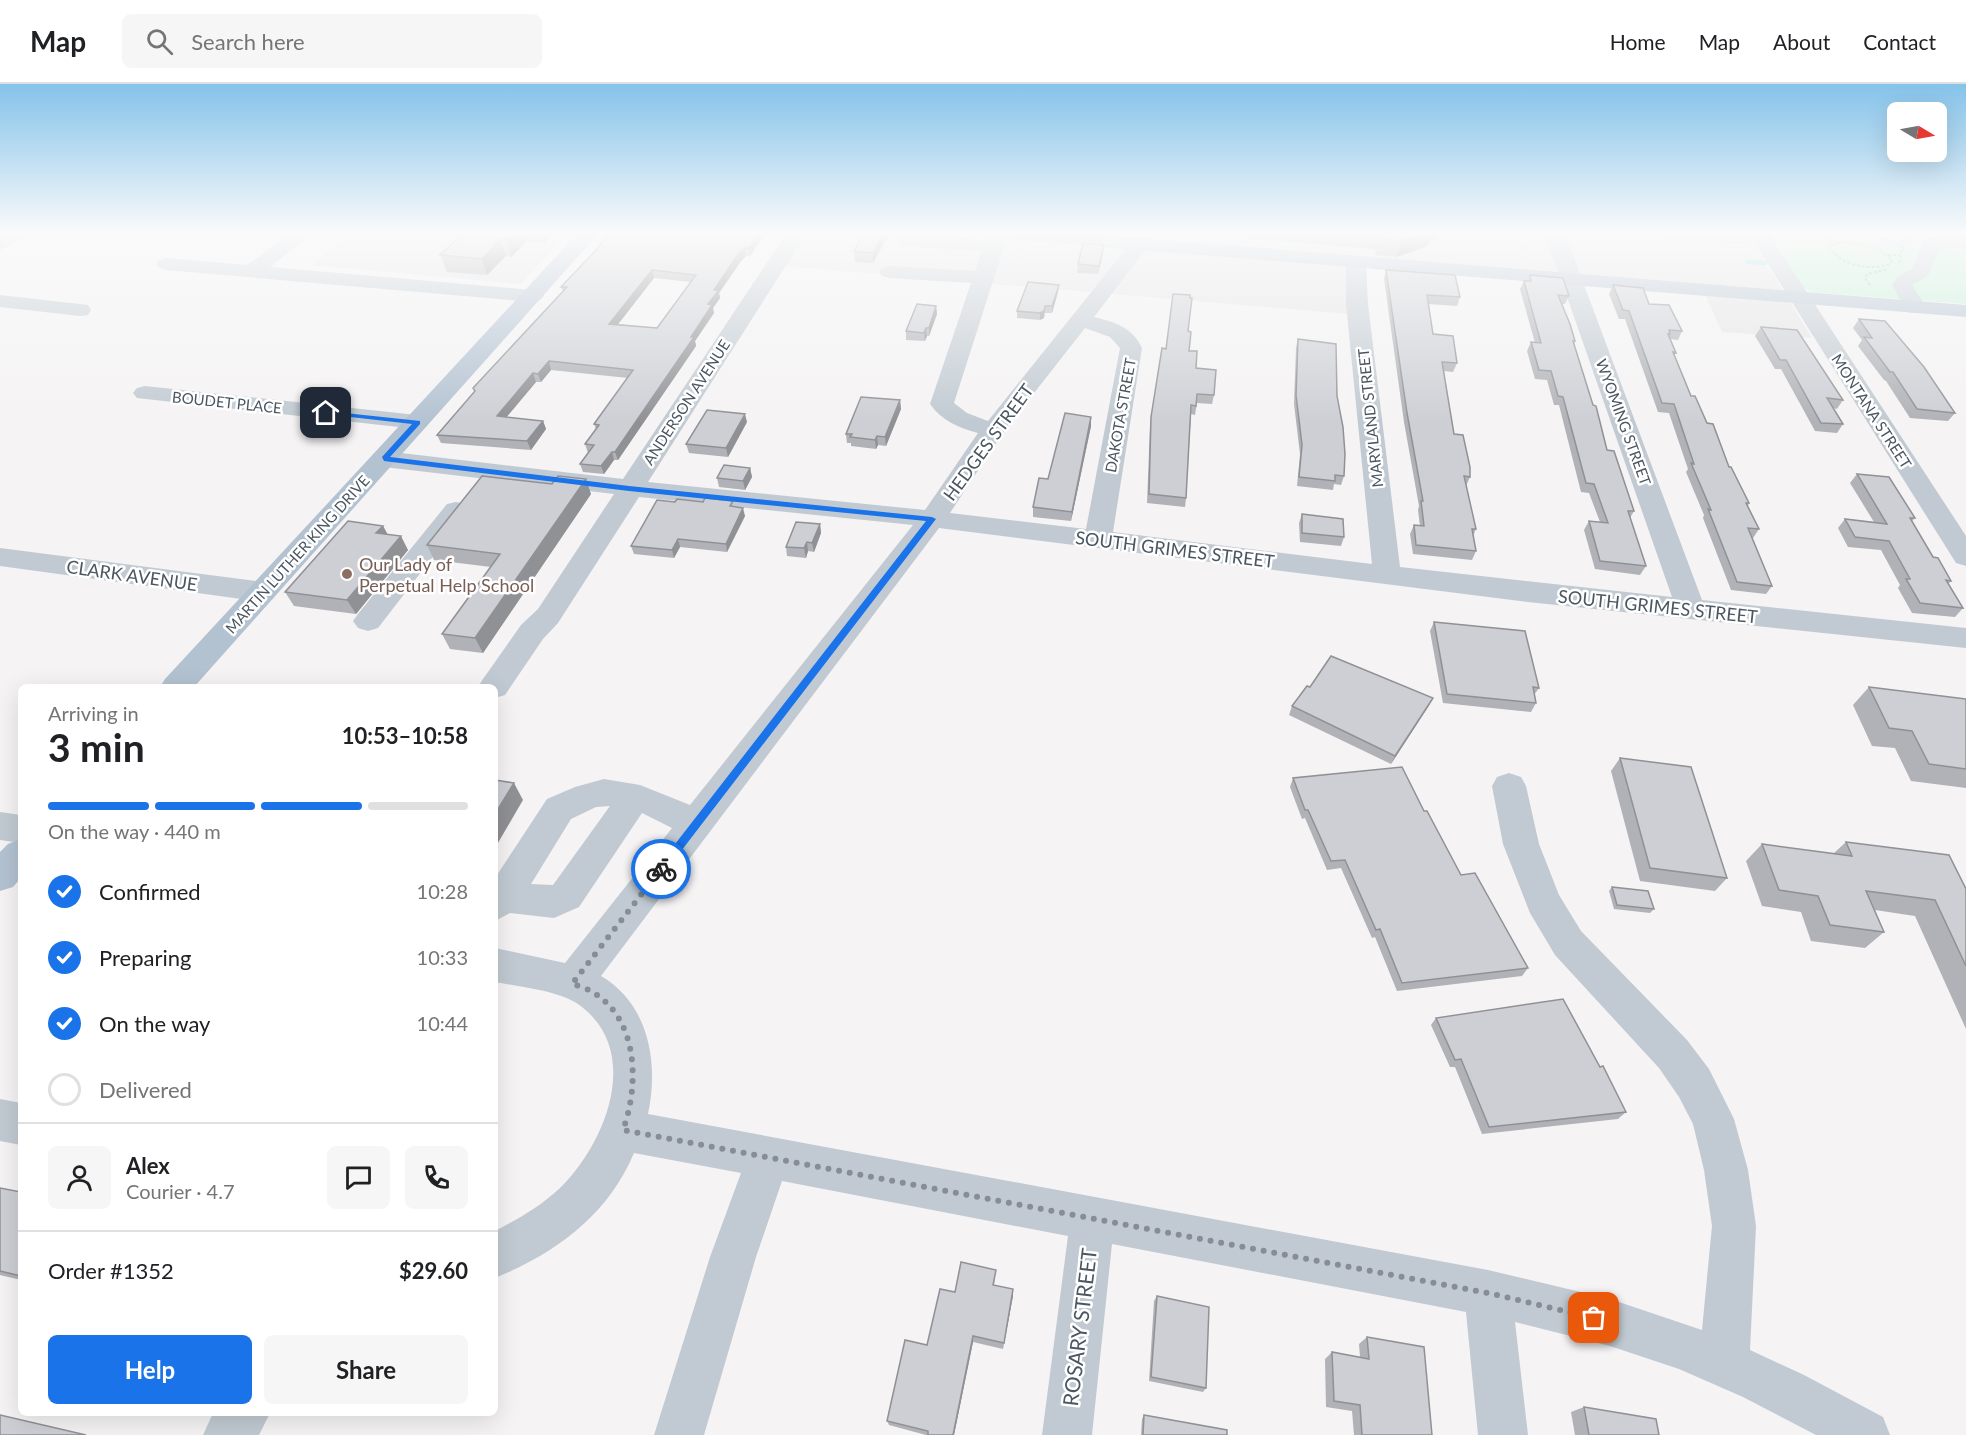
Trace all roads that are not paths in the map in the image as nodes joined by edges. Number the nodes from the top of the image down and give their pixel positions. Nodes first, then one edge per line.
1 (531, 297) edge
2 (755, 297) edge
3 (976, 297) edge
4 (1100, 297) edge
5 (1358, 297) edge
6 (1579, 297) edge
7 (1789, 297) edge
8 (1909, 297) edge
9 (1800, 298) junction
10 (0, 301) edge
11 (1915, 307) junction
12 (81, 310) dead end
13 (1966, 311) edge
14 (1082, 320) junction
15 (145, 393) dead end
16 (417, 422) junction
17 (993, 430) junction
18 (384, 459) junction
19 (488, 471) junction
20 (629, 488) junction
21 (932, 519) junction
22 (1098, 540) junction
23 (0, 557) edge
24 (1966, 557) edge
25 (1387, 573) junction
26 (263, 592) junction
27 (1691, 610) junction
28 (368, 621) dead end
29 (1966, 638) edge
30 (179, 684) edge
31 (496, 684) edge
32 (1509, 786) dead end
33 (635, 797) junction
34 (697, 824) junction
35 (0, 826) edge
36 (18, 829) edge
37 (498, 901) edge
38 (498, 967) edge
39 (572, 984) junction
40 (0, 1120) edge
41 (18, 1123) edge
42 (623, 1130) junction
43 (768, 1158) junction
44 (1092, 1220) junction
45 (498, 1253) edge
46 (1488, 1293) junction
47 (1725, 1364) junction
48 (243, 1416) edge
49 (228, 1435) edge
50 (680, 1435) edge
51 (1067, 1435) edge
52 (1503, 1435) edge
53 (1865, 1435) edge

1 - 16 main road, MARTIN LUTHER KING DRIVE
2 - 20 street, ANDERSON AVENUE
3 - 17 street
4 - 14 street, HEDGES STREET
5 - 25 street, MARYLAND STREET
6 - 27 street, WYOMING STREET
7 - 9 main road
8 - 11 street
9 - 11 main road
9 - 24 street, MONTANA STREET
10 - 12 street
11 - 13 main road
14 - 17 street, HEDGES STREET
14 - 22 street, DAKOTA STREET
15 - 16 street, BOUDET PLACE
16 - 18 main road, MARTIN LUTHER KING DRIVE
17 - 21 street, HEDGES STREET
18 - 19 street, SOUTH GRIMES STREET
18 - 26 main road, MARTIN LUTHER KING DRIVE
19 - 20 street, SOUTH GRIMES STREET
19 - 28 street
20 - 21 street, SOUTH GRIMES STREET
20 - 31 street, ANDERSON AVENUE
21 - 22 street, SOUTH GRIMES STREET
21 - 34 street, HEDGES STREET
22 - 25 street, SOUTH GRIMES STREET
23 - 26 street, CLARK AVENUE
25 - 27 street, SOUTH GRIMES STREET
26 - 30 main road, MARTIN LUTHER KING DRIVE
27 - 29 street, SOUTH GRIMES STREET
32 - 47 street
33 - 34 street
33 - 37 street
33 - 37 street
34 - 39 street, HEDGES STREET
35 - 36 street
38 - 39 street
39 - 42 street
40 - 41 street
42 - 43 street
42 - 45 street
43 - 44 street
43 - 50 street
44 - 46 street
44 - 51 street, ROSARY STREET
46 - 47 street
46 - 52 street
47 - 53 street
48 - 49 street

